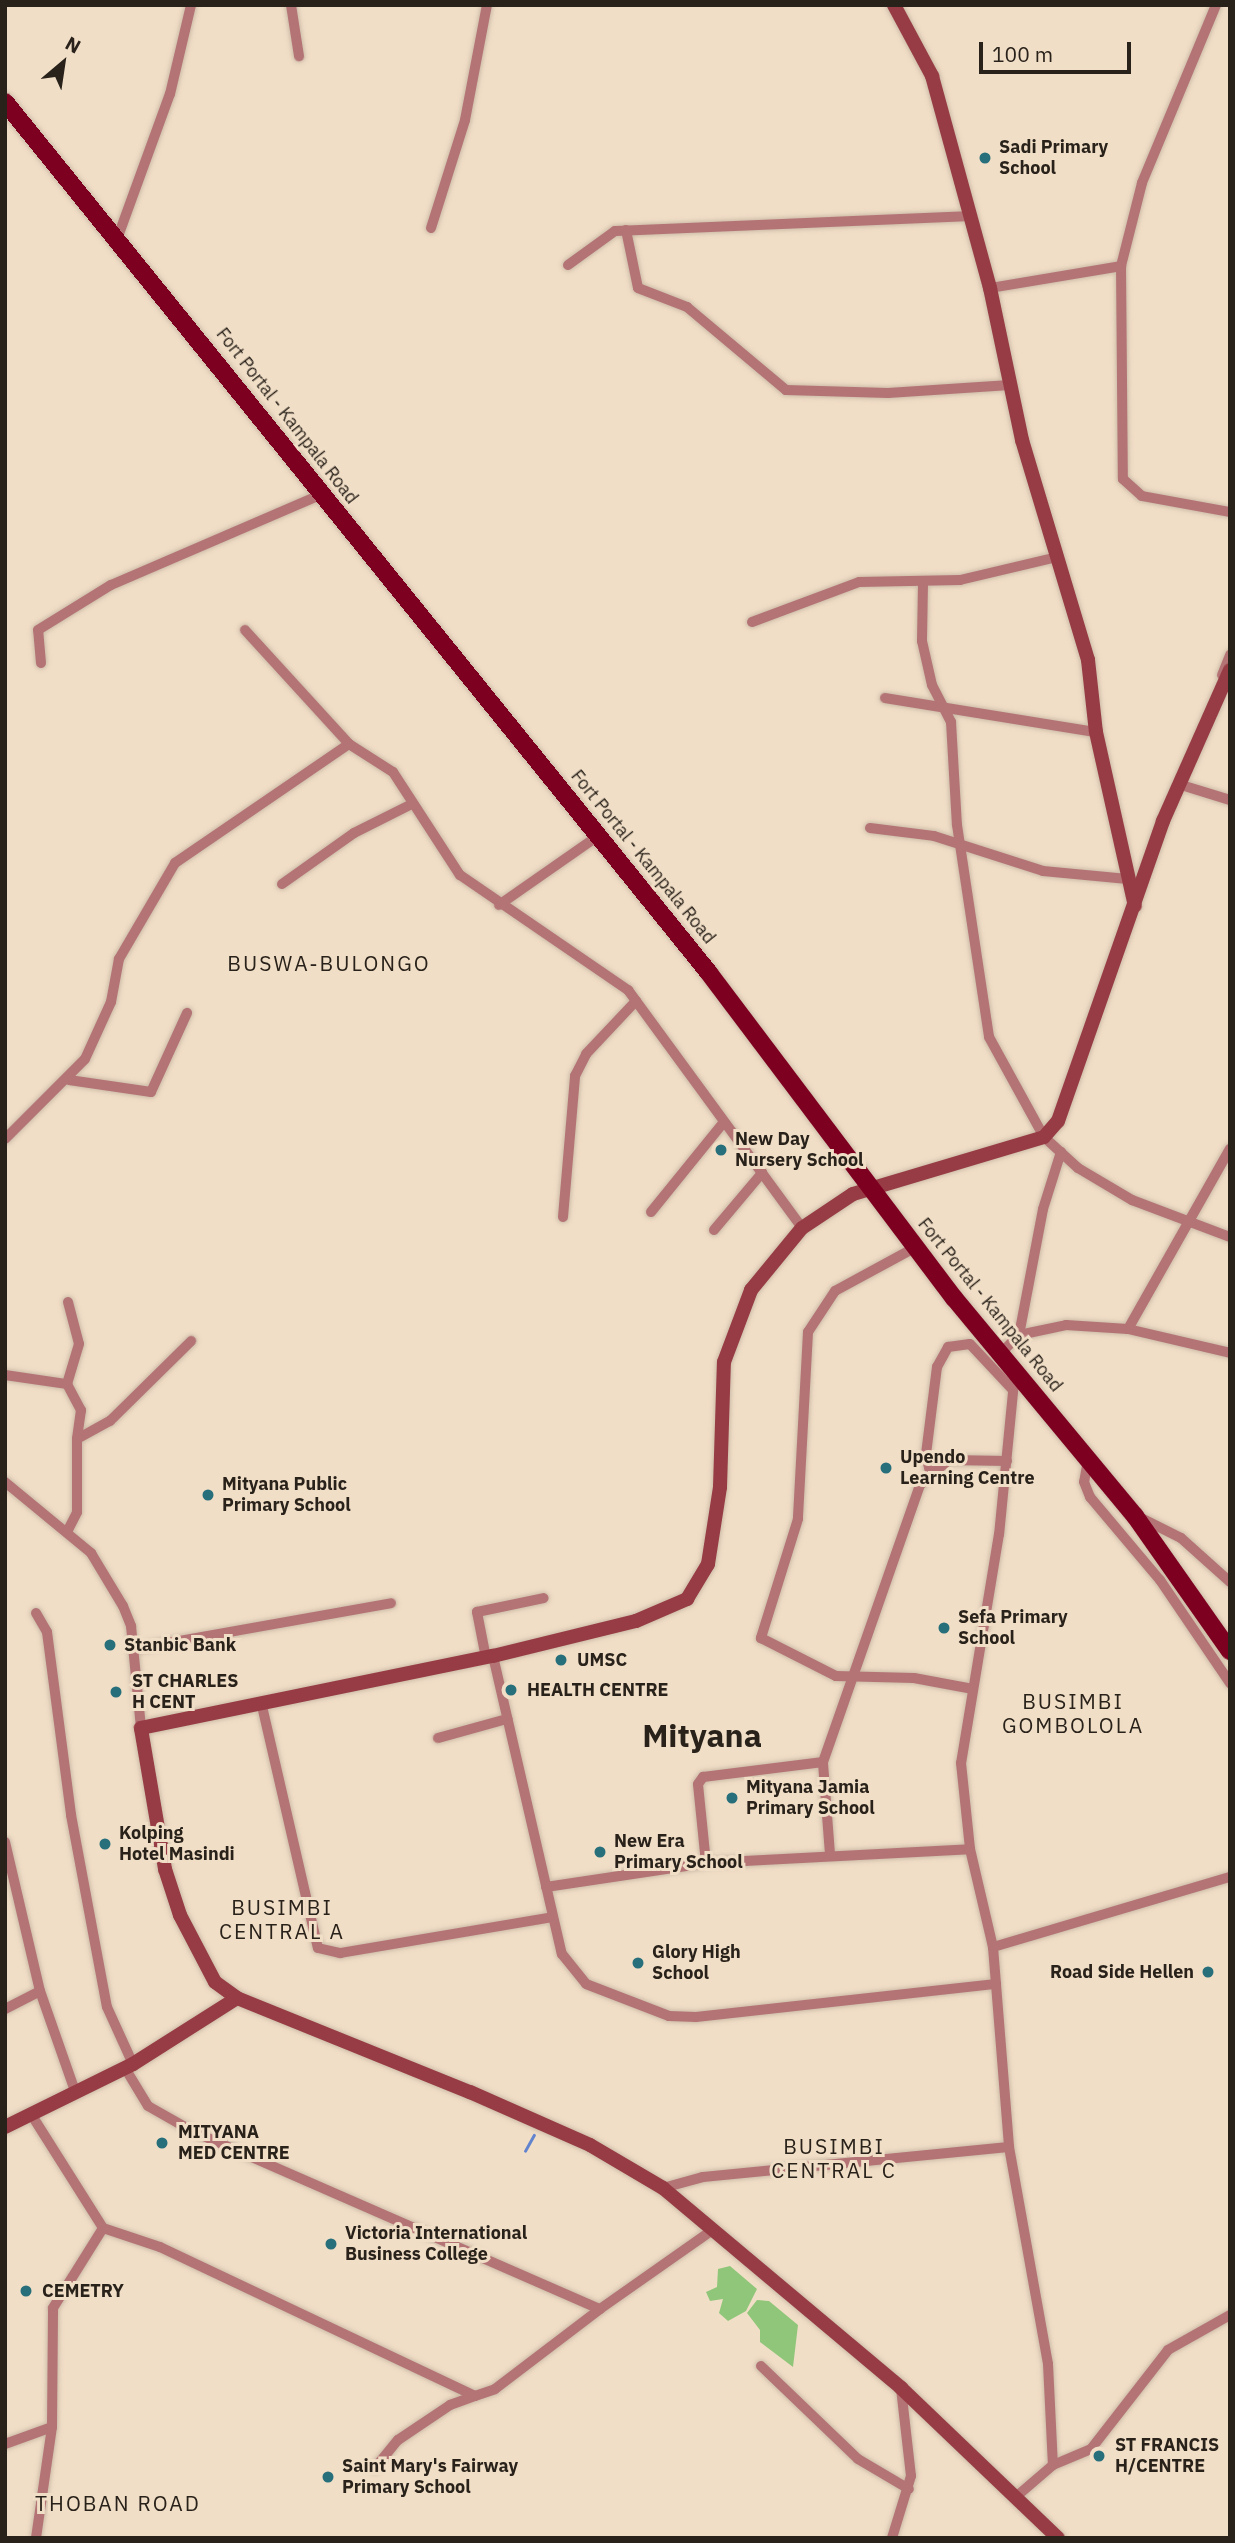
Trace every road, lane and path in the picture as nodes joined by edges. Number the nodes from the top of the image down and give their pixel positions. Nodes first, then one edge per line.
1 (191, 5) edge
2 (291, 5) edge
3 (486, 5) edge
4 (894, 5) edge
5 (1216, 5) edge
6 (299, 56) dead end
7 (5, 102) edge
8 (967, 216) junction
9 (431, 228) dead end
10 (626, 230) junction
11 (116, 244) junction
12 (568, 265) dead end
13 (1121, 266) junction
14 (990, 288) junction
15 (1010, 385) junction
16 (320, 495) junction
17 (1230, 512) edge
18 (1058, 557) junction
19 (923, 583) junction
20 (752, 622) dead end
21 (245, 630) dead end
22 (1230, 655) edge
23 (41, 663) dead end
24 (1230, 670) edge
25 (1216, 689) junction
26 (885, 698) dead end
27 (949, 712) junction
28 (1096, 732) junction
29 (349, 744) junction
30 (1178, 784) junction
31 (1230, 800) edge
32 (412, 804) junction
33 (870, 828) dead end
34 (598, 836) junction
35 (961, 845) junction
36 (1129, 879) junction
37 (282, 884) dead end
38 (499, 905) junction
39 (1135, 906) junction
40 (636, 1001) junction
41 (187, 1013) dead end
42 (69, 1080) junction
43 (724, 1122) junction
44 (1044, 1137) junction
45 (5, 1139) edge
46 (1230, 1149) edge
47 (1061, 1152) junction
48 (762, 1173) junction
49 (869, 1186) junction
50 (651, 1212) dead end
51 (563, 1217) dead end
52 (1188, 1221) junction
53 (802, 1228) junction
54 (714, 1230) dead end
55 (1230, 1237) edge
56 (916, 1247) junction
57 (68, 1302) dead end
58 (1128, 1329) junction
59 (1018, 1335) junction
60 (191, 1341) dead end
61 (1001, 1353) junction
62 (1230, 1353) edge
63 (5, 1375) edge
64 (1014, 1381) junction
65 (67, 1384) junction
66 (77, 1439) junction
67 (1088, 1460) junction
68 (1007, 1461) junction
69 (930, 1472) junction
70 (5, 1482) edge
71 (1135, 1516) junction
72 (68, 1530) junction
73 (1230, 1582) edge
74 (544, 1598) dead end
75 (391, 1603) dead end
76 (36, 1613) dead end
77 (134, 1649) junction
78 (1230, 1651) edge
79 (490, 1657) junction
80 (852, 1673) junction
81 (1230, 1683) edge
82 (972, 1689) junction
83 (262, 1706) junction
84 (508, 1719) junction
85 (141, 1728) junction
86 (438, 1738) dead end
87 (823, 1762) junction
88 (5, 1842) edge
89 (970, 1849) junction
90 (830, 1854) junction
91 (706, 1863) junction
92 (1230, 1877) edge
93 (545, 1887) junction
94 (552, 1917) junction
95 (993, 1947) junction
96 (996, 1984) junction
97 (40, 1991) junction
98 (237, 1998) junction
99 (5, 2009) edge
100 (129, 2066) junction
101 (75, 2091) junction
102 (31, 2114) junction
103 (5, 2127) edge
104 (1009, 2147) junction
105 (663, 2188) junction
106 (103, 2228) junction
107 (715, 2229) junction
108 (600, 2309) junction
109 (1230, 2315) edge
110 (761, 2366) dead end
111 (901, 2388) junction
112 (475, 2396) junction
113 (52, 2427) junction
114 (5, 2444) edge
115 (1053, 2465) junction
116 (375, 2468) dead end
117 (909, 2489) junction
118 (1017, 2496) junction
119 (894, 2534) edge
120 (36, 2538) edge
121 (881, 2538) edge
122 (1058, 2538) edge

1 - 11 street
2 - 6 street
3 - 9 street
4 - 8 main road
5 - 13 street
7 - 11 main road, Fort Portal - Kampala Road
8 - 10 street
8 - 14 main road
10 - 12 street
10 - 15 street
11 - 16 main road, Fort Portal - Kampala Road
13 - 14 street
13 - 17 street
14 - 15 main road
15 - 18 main road
16 - 23 street
16 - 34 main road, Fort Portal - Kampala Road
18 - 19 street
18 - 28 main road
19 - 20 street
19 - 27 street
21 - 29 street
22 - 25 street
24 - 25 main road
25 - 30 main road
26 - 27 street
27 - 28 street
27 - 35 street
28 - 36 main road
29 - 32 street
29 - 42 street
30 - 31 street
30 - 39 main road
32 - 37 street
32 - 38 street
33 - 35 street
34 - 38 street
34 - 49 main road, Fort Portal - Kampala Road
35 - 36 street
35 - 44 street
36 - 39 main road
38 - 40 street
39 - 44 main road
40 - 43 street
40 - 51 street
41 - 42 street
42 - 45 street
43 - 48 street
43 - 50 street
44 - 47 street
44 - 49 main road
46 - 52 street
47 - 52 street
47 - 59 street
48 - 53 street
48 - 54 street
49 - 53 main road
49 - 56 main road, Fort Portal - Kampala Road
52 - 55 street
52 - 58 street
53 - 79 main road
56 - 61 main road, Fort Portal - Kampala Road
56 - 80 street
57 - 65 street
58 - 59 street
58 - 62 street
59 - 61 street
60 - 66 street
61 - 64 main road, Fort Portal - Kampala Road
63 - 65 street
64 - 67 main road, Fort Portal - Kampala Road
64 - 68 street
64 - 69 street
65 - 66 street
66 - 72 street
67 - 71 main road, Fort Portal - Kampala Road
67 - 81 street
68 - 69 street
68 - 82 street
69 - 80 street
70 - 72 street
71 - 73 street
71 - 78 main road, Fort Portal - Kampala Road
72 - 77 street
74 - 79 street
75 - 77 street
76 - 100 street
77 - 85 street
79 - 83 main road
79 - 84 street
80 - 82 street
80 - 87 street
82 - 89 street
83 - 85 main road
83 - 94 street
84 - 86 street
84 - 93 street
85 - 98 main road
87 - 90 street
87 - 91 street
88 - 97 street
89 - 90 street
89 - 95 street
90 - 91 street
91 - 93 street
92 - 95 street
93 - 94 street
94 - 96 street
95 - 96 street
96 - 104 street
97 - 99 street
97 - 101 street
98 - 100 main road
98 - 105 main road
100 - 101 main road
100 - 108 street
101 - 102 main road
102 - 103 main road
102 - 106 street
104 - 105 street
104 - 115 street
105 - 107 main road
106 - 112 street
106 - 113 street
107 - 108 street
107 - 111 main road
108 - 112 street
109 - 115 street
110 - 117 street
111 - 117 street
111 - 118 main road
112 - 116 street
113 - 114 street
113 - 120 street
115 - 118 street
117 - 119 street
118 - 122 main road
119 - 121 street

